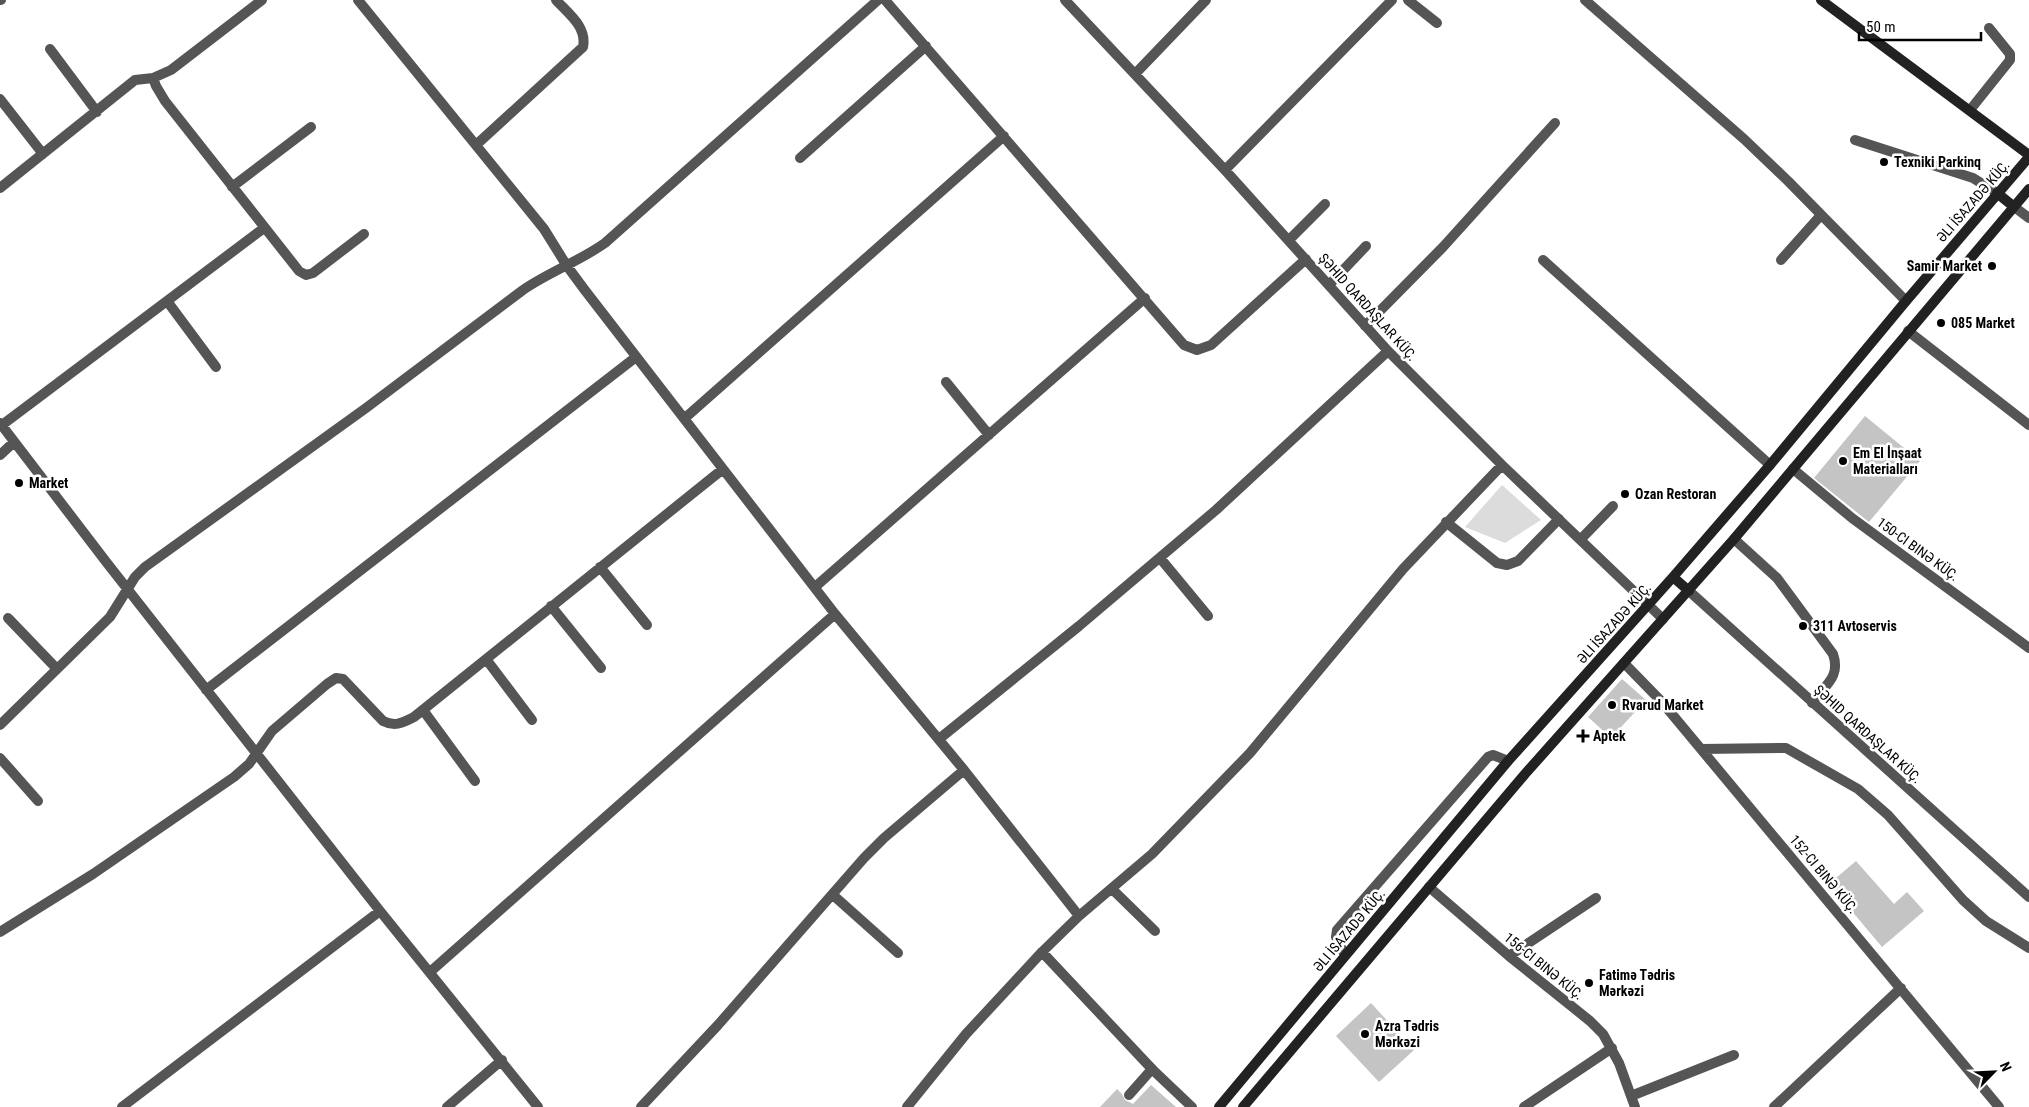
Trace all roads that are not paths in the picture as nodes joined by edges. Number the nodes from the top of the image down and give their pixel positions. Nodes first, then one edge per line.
1 (262, 0) edge
2 (358, 0) edge
3 (556, 0) edge
4 (878, 0) edge
5 (885, 0) edge
6 (1065, 0) edge
7 (1206, 0) edge
8 (1392, 0) edge
9 (1408, 0) edge
10 (1585, 0) edge
11 (1821, 0) edge
12 (1437, 23) dead end
13 (1989, 28) dead end
14 (926, 46) junction
15 (50, 49) dead end
16 (1135, 74) junction
17 (153, 78) junction
18 (0, 99) edge
19 (1970, 110) junction
20 (97, 112) junction
21 (1555, 123) dead end
22 (311, 127) dead end
23 (1004, 136) junction
24 (1855, 140) dead end
25 (476, 144) junction
26 (43, 154) junction
27 (2029, 156) edge
28 (800, 158) dead end
29 (1225, 170) junction
30 (0, 188) edge
31 (232, 188) junction
32 (2029, 189) edge
33 (1997, 193) junction
34 (1324, 204) dead end
35 (2012, 206) junction
36 (1821, 215) junction
37 (2029, 218) edge
38 (264, 228) junction
39 (364, 234) dead end
40 (1288, 240) junction
41 (1366, 246) dead end
42 (1306, 259) junction
43 (1543, 260) dead end
44 (1781, 260) dead end
45 (567, 266) junction
46 (1329, 284) junction
47 (1145, 298) junction
48 (167, 301) junction
49 (1906, 301) junction
50 (1366, 326) junction
51 (1908, 331) junction
52 (1388, 351) junction
53 (636, 357) junction
54 (216, 367) dead end
55 (946, 382) dead end
56 (685, 418) junction
57 (1, 424) edge
58 (2029, 425) edge
59 (989, 435) junction
60 (14, 442) junction
61 (0, 455) edge
62 (1502, 465) junction
63 (1770, 465) junction
64 (723, 469) junction
65 (1793, 469) junction
66 (1613, 506) dead end
67 (1559, 519) junction
68 (1446, 522) junction
69 (1581, 539) junction
70 (1734, 539) junction
71 (1160, 558) junction
72 (600, 567) junction
73 (1673, 577) junction
74 (815, 587) junction
75 (127, 588) junction
76 (1689, 591) junction
77 (1648, 605) junction
78 (552, 606) junction
79 (835, 614) junction
80 (1208, 616) dead end
81 (8, 618) dead end
82 (1663, 619) junction
83 (647, 625) dead end
84 (2029, 648) edge
85 (486, 659) junction
86 (1624, 663) junction
87 (601, 668) dead end
88 (57, 669) junction
89 (206, 690) junction
90 (1812, 703) junction
91 (423, 710) junction
92 (532, 720) dead end
93 (0, 725) edge
94 (939, 740) junction
95 (1701, 749) junction
96 (257, 753) junction
97 (0, 758) edge
98 (1508, 761) junction
99 (964, 770) junction
100 (475, 781) dead end
101 (38, 801) dead end
102 (1429, 887) junction
103 (1112, 889) junction
104 (833, 895) junction
105 (1596, 898) dead end
106 (2029, 898) edge
107 (380, 911) junction
108 (1079, 916) junction
109 (1155, 931) dead end
110 (0, 932) edge
111 (2029, 948) edge
112 (1042, 952) junction
113 (898, 953) dead end
114 (1345, 955) junction
115 (1509, 956) junction
116 (430, 972) junction
117 (1901, 988) junction
118 (1612, 1048) junction
119 (1734, 1055) dead end
120 (502, 1060) junction
121 (1152, 1069) junction
122 (1129, 1095) dead end
123 (1631, 1096) junction
124 (122, 1107) edge
125 (447, 1107) edge
126 (538, 1107) edge
127 (640, 1107) edge
128 (907, 1107) edge
129 (1192, 1107) edge
130 (1219, 1107) edge
131 (1243, 1107) edge
132 (1524, 1107) edge
133 (1635, 1107) edge
134 (1774, 1107) edge
135 (1998, 1107) edge

1 - 17 street
2 - 25 street
3 - 25 street
4 - 45 street
5 - 14 street
6 - 16 street, ŞƏHID QARDAŞLAR KÜÇ.
7 - 16 street
8 - 29 street
9 - 12 street
10 - 36 street
11 - 19 main road
13 - 19 street
14 - 23 street
14 - 28 street
15 - 20 street
16 - 29 street, ŞƏHID QARDAŞLAR KÜÇ.
17 - 20 street
17 - 31 street
18 - 26 street
19 - 27 main road
20 - 26 street
21 - 50 street
22 - 31 street
23 - 47 street
23 - 56 street
24 - 33 street
25 - 45 street
26 - 30 street
27 - 33 main road, ƏLI İSAZADƏ KÜÇ.
29 - 40 street, ŞƏHID QARDAŞLAR KÜÇ.
31 - 38 street
32 - 35 main road
33 - 35 main road
33 - 49 main road, ƏLI İSAZADƏ KÜÇ.
34 - 40 street
35 - 37 street
35 - 51 main road
36 - 44 street
36 - 49 street
38 - 39 street
38 - 48 street
40 - 42 street, ŞƏHID QARDAŞLAR KÜÇ.
41 - 46 street
42 - 46 street, ŞƏHID QARDAŞLAR KÜÇ.
42 - 47 street
43 - 63 street
45 - 53 street
45 - 75 street
46 - 50 street, ŞƏHID QARDAŞLAR KÜÇ.
47 - 59 street
48 - 54 street
48 - 57 street
49 - 63 main road, ƏLI İSAZADƏ KÜÇ.
50 - 52 street, ŞƏHID QARDAŞLAR KÜÇ.
51 - 58 street
51 - 65 main road
52 - 62 street, ŞƏHID QARDAŞLAR KÜÇ.
52 - 71 street
53 - 56 street
53 - 89 street
55 - 59 street
56 - 64 street
57 - 60 street
59 - 74 street
60 - 61 street
60 - 75 street
62 - 67 street, ŞƏHID QARDAŞLAR KÜÇ.
62 - 68 street
63 - 73 main road, ƏLI İSAZADƏ KÜÇ.
64 - 72 street
64 - 74 street
65 - 70 main road
65 - 84 street, 150-CI BINƏ KÜÇ.
66 - 69 street
67 - 68 street
67 - 69 street, ŞƏHID QARDAŞLAR KÜÇ.
68 - 103 street
69 - 77 street, ŞƏHID QARDAŞLAR KÜÇ.
70 - 76 main road
70 - 90 street
71 - 80 street
71 - 94 street
72 - 78 street
72 - 83 street
73 - 76 main road
73 - 77 main road, ƏLI İSAZADƏ KÜÇ.
74 - 79 street
75 - 88 street
75 - 89 street
76 - 82 main road
76 - 90 street, ŞƏHID QARDAŞLAR KÜÇ.
77 - 82 street, ŞƏHID QARDAŞLAR KÜÇ.
77 - 98 main road, ƏLI İSAZADƏ KÜÇ.
78 - 85 street
78 - 87 street
79 - 94 street
79 - 116 street
81 - 88 street
82 - 86 main road
85 - 91 street
85 - 92 street
86 - 95 street, 152-CI BINƏ KÜÇ.
86 - 102 main road
88 - 93 street
89 - 96 street
90 - 106 street, ŞƏHID QARDAŞLAR KÜÇ.
91 - 96 street
91 - 100 street
94 - 99 street
95 - 111 street
95 - 117 street, 152-CI BINƏ KÜÇ.
96 - 107 street
96 - 110 street
97 - 101 street
98 - 114 main road, ƏLI İSAZADƏ KÜÇ.
98 - 114 street
99 - 104 street
99 - 108 street
102 - 115 street
102 - 131 main road
103 - 108 street
103 - 109 street
104 - 113 street
104 - 127 street
105 - 115 street
107 - 116 street
107 - 124 street
108 - 112 street
112 - 121 street
112 - 128 street
114 - 130 main road, ƏLI İSAZADƏ KÜÇ.
115 - 118 street
116 - 120 street
117 - 134 street
117 - 135 street, 152-CI BINƏ KÜÇ.
118 - 123 street
118 - 132 street
119 - 123 street
120 - 125 street
120 - 126 street
121 - 122 street
121 - 129 street
123 - 133 street

